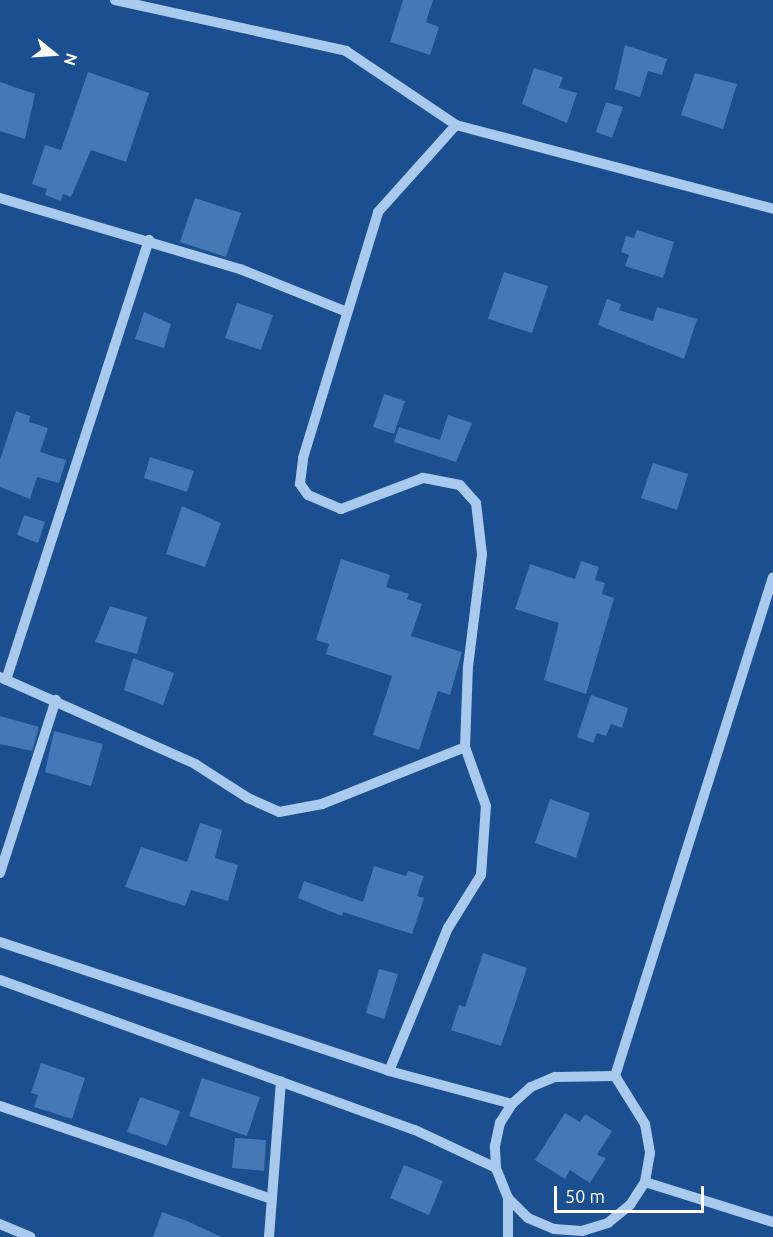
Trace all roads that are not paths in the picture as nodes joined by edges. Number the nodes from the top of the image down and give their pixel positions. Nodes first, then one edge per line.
1 (115, 0) edge
2 (456, 125) junction
3 (0, 198) edge
4 (773, 209) edge
5 (149, 240) junction
6 (347, 312) junction
7 (773, 577) edge
8 (3, 678) edge
9 (57, 700) junction
10 (465, 747) junction
11 (0, 873) edge
12 (0, 942) edge
13 (0, 980) edge
14 (389, 1071) junction
15 (615, 1076) junction
16 (281, 1081) junction
17 (512, 1104) junction
18 (0, 1106) edge
19 (496, 1168) junction
20 (645, 1182) junction
21 (508, 1198) junction
22 (272, 1199) junction
23 (773, 1222) edge
24 (0, 1224) edge
25 (580, 1234) edge
26 (30, 1237) edge
27 (269, 1237) edge
28 (508, 1237) edge

1 - 2 street
2 - 4 street
2 - 6 street
3 - 5 street
5 - 6 street
5 - 8 street
6 - 10 street
7 - 15 street
8 - 9 street
9 - 10 street
9 - 11 street
10 - 14 street
12 - 14 street
13 - 16 street
14 - 17 street
15 - 17 street
15 - 20 street
16 - 19 street
16 - 22 street
17 - 19 street
18 - 22 street
19 - 21 street
20 - 23 street
20 - 25 street
21 - 25 street
21 - 28 street
22 - 27 street
24 - 26 street

